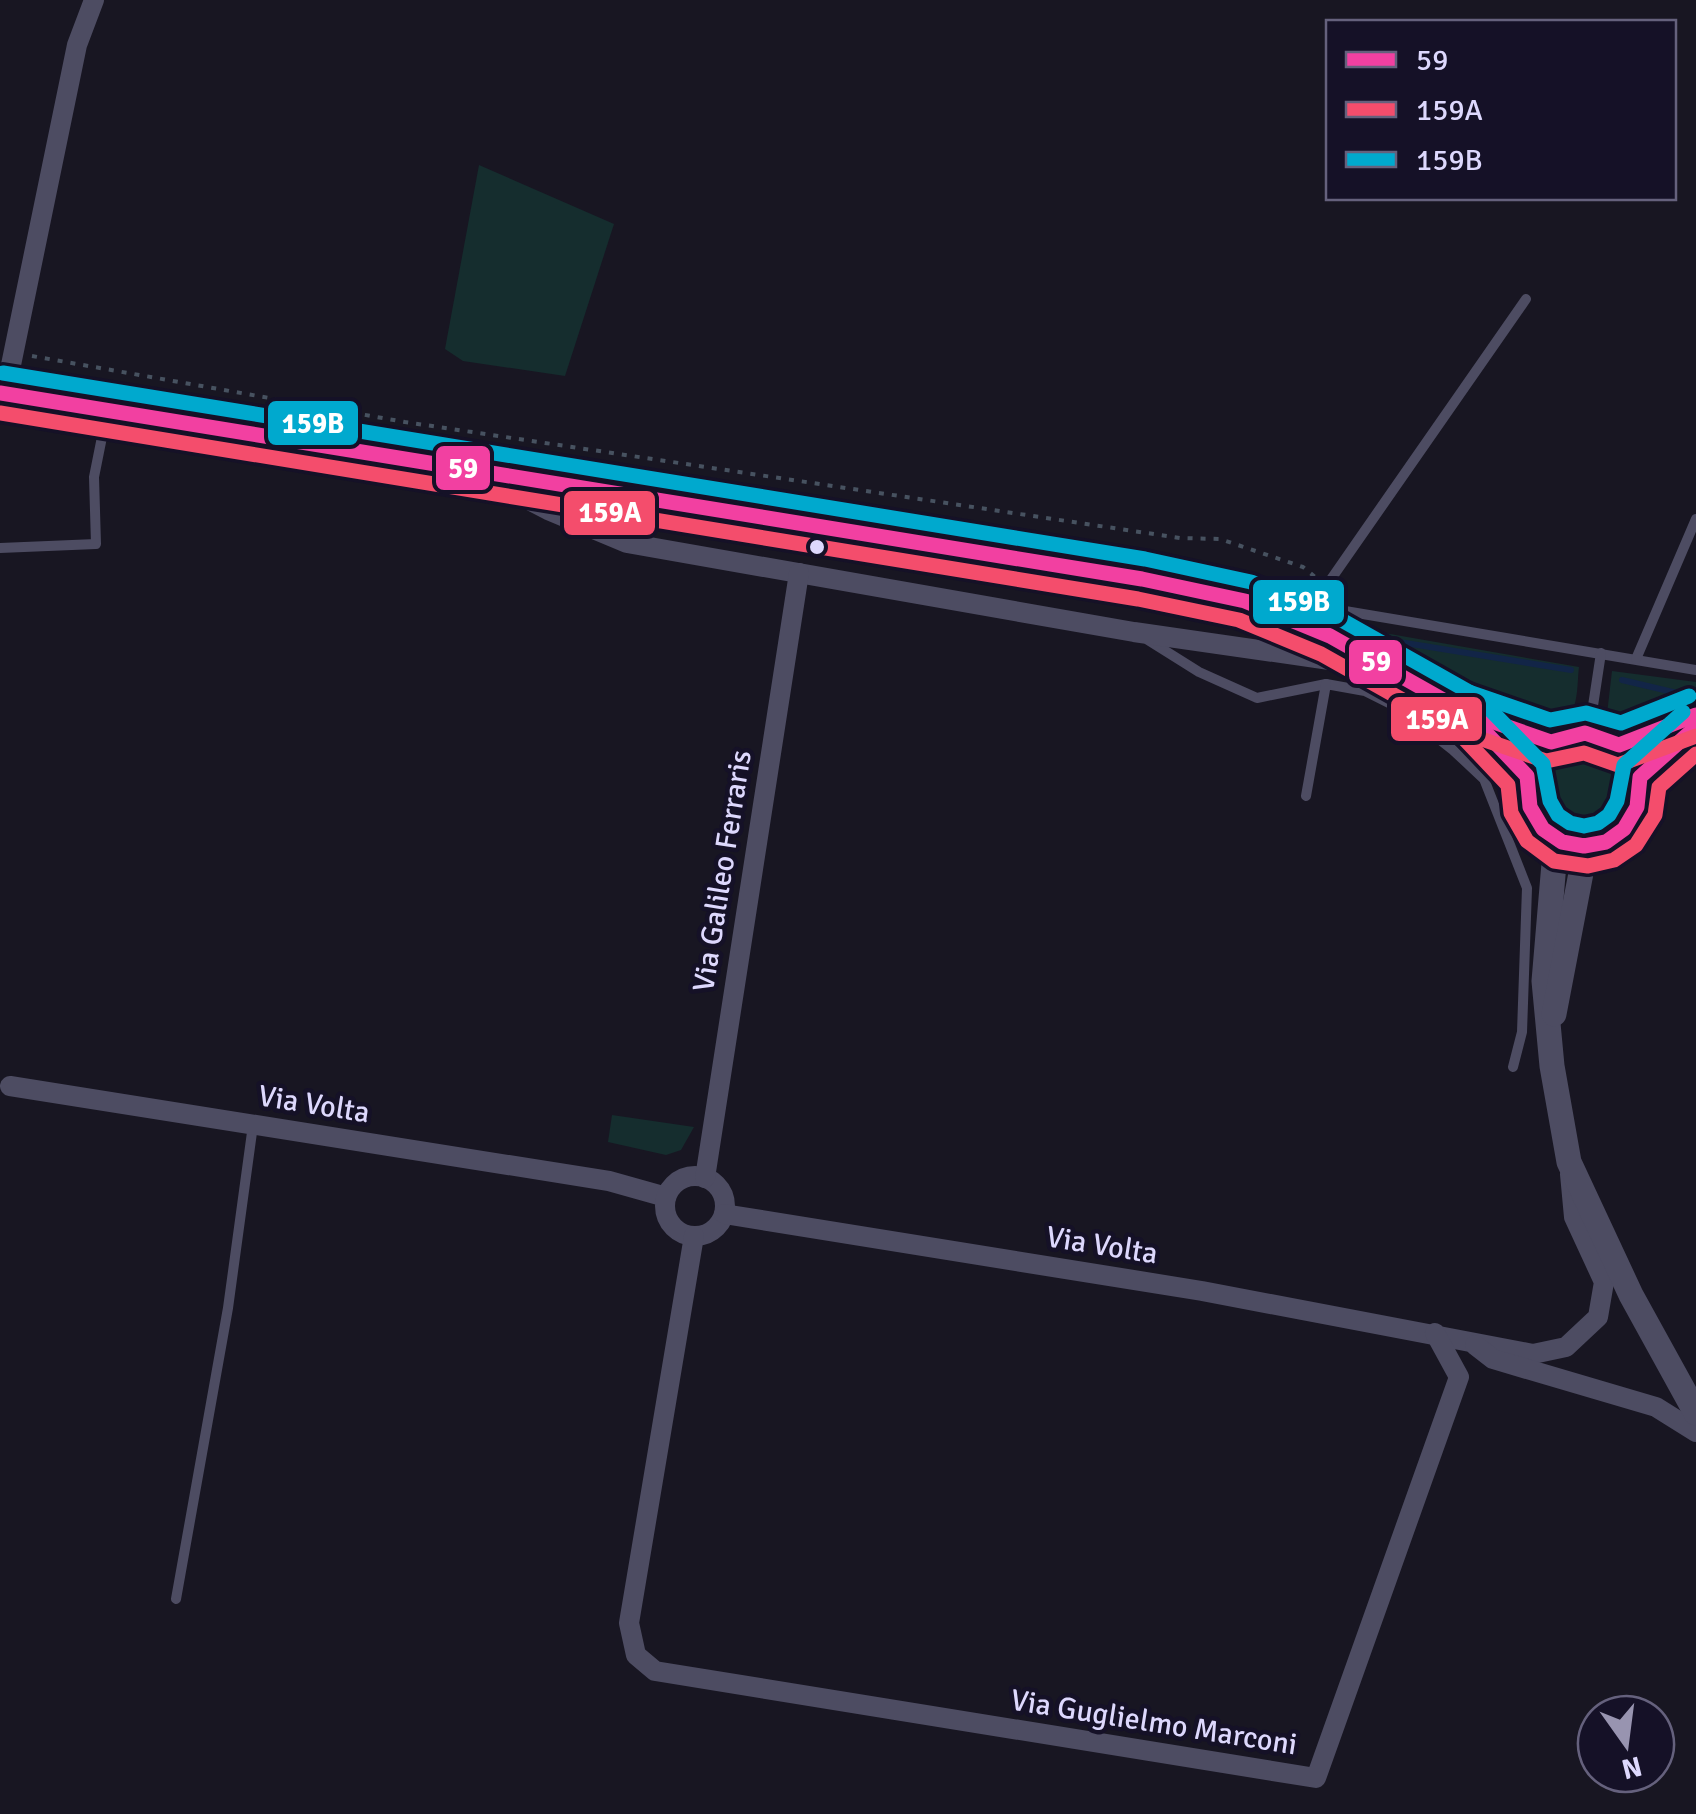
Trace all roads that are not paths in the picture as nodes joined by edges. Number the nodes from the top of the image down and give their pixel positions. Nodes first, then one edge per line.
1 (94, 0) edge
2 (1526, 300) dead end
3 (2, 393) edge
4 (107, 410) junction
5 (472, 470) junction
6 (1696, 520) edge
7 (0, 548) edge
8 (799, 573) junction
9 (1134, 632) junction
10 (1601, 653) junction
11 (1636, 659) junction
12 (1390, 669) junction
13 (1696, 670) edge
14 (1326, 684) junction
15 (1468, 714) junction
16 (1696, 714) edge
17 (1696, 727) edge
18 (1589, 732) junction
19 (1551, 742) junction
20 (1619, 744) junction
21 (1527, 776) junction
22 (1640, 777) junction
23 (1306, 796) dead end
24 (1556, 840) junction
25 (1586, 847) junction
26 (1550, 1033) junction
27 (1513, 1067) dead end
28 (10, 1086) dead end
29 (253, 1124) junction
30 (1569, 1162) junction
31 (704, 1178) junction
32 (666, 1197) junction
33 (724, 1214) junction
34 (694, 1236) junction
35 (1435, 1333) junction
36 (1470, 1340) junction
37 (1696, 1413) edge
38 (1696, 1432) edge
39 (176, 1599) dead end

1 - 3 street
2 - 10 lane
3 - 4 street
4 - 5 street
4 - 7 lane
5 - 8 street
5 - 12 street
6 - 11 lane
8 - 9 street
8 - 31 street, Via Galileo Ferraris
9 - 12 street
9 - 14 lane
10 - 11 lane
10 - 18 lane
11 - 13 lane
12 - 15 street
14 - 23 lane
14 - 27 lane
15 - 19 street
15 - 21 street
16 - 20 street
17 - 22 street
18 - 19 street
18 - 20 street
19 - 21 street
20 - 22 street
21 - 24 street
22 - 25 street
24 - 25 street
24 - 26 street
25 - 26 street
26 - 30 street
28 - 29 street, Via Volta
29 - 32 street, Via Volta
29 - 39 lane
30 - 36 street, Via Volta
30 - 37 street
31 - 32 street
31 - 33 street
32 - 34 street
33 - 34 street
33 - 35 street, Via Volta
34 - 35 street, Via Guglielmo Marconi
35 - 36 street, Via Volta
36 - 38 street, Via Volta

